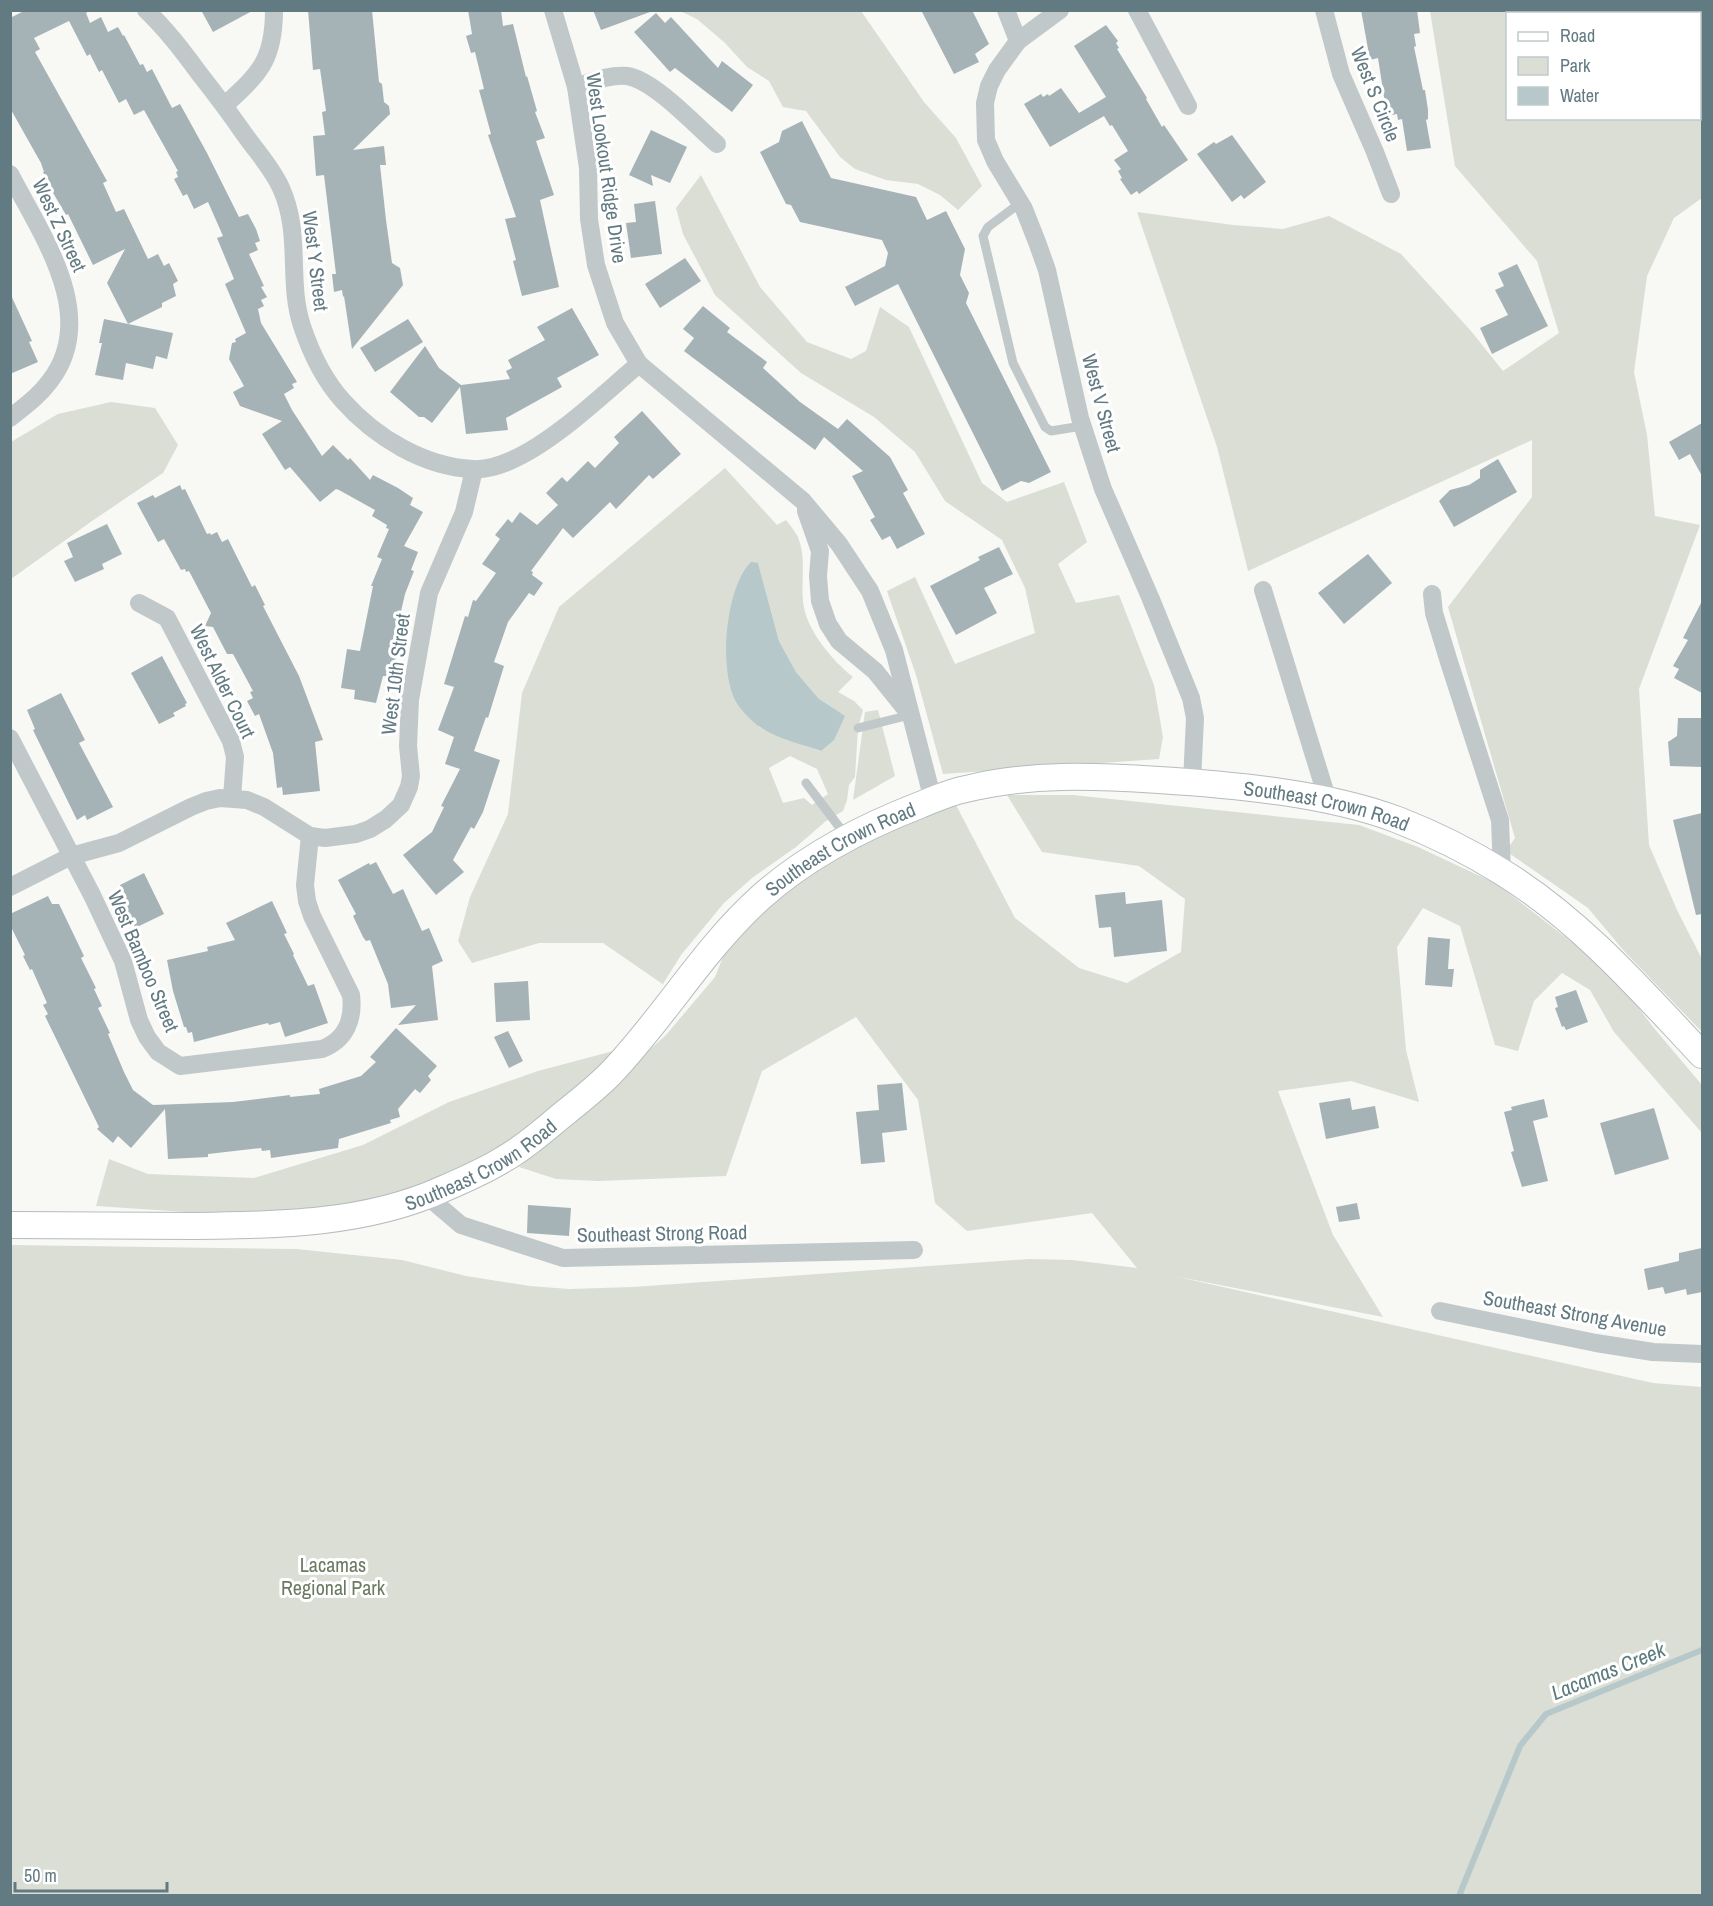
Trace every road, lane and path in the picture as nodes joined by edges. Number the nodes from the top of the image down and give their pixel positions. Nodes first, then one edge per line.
1 (146, 10) edge
2 (274, 10) edge
3 (553, 10) edge
4 (1006, 10) edge
5 (1060, 10) edge
6 (1137, 10) edge
7 (1324, 10) edge
8 (1018, 41) junction
9 (576, 87) junction
10 (225, 105) junction
11 (1188, 106) dead end
12 (717, 144) dead end
13 (10, 174) edge
14 (1390, 194) dead end
15 (1020, 203) junction
16 (639, 364) junction
17 (10, 418) edge
18 (1082, 426) junction
19 (474, 470) junction
20 (803, 501) junction
21 (1263, 590) dead end
22 (1432, 594) dead end
23 (139, 603) dead end
24 (910, 715) junction
25 (858, 728) dead end
26 (10, 738) edge
27 (1192, 782) junction
28 (806, 783) dead end
29 (232, 798) junction
30 (933, 800) junction
31 (1328, 801) junction
32 (310, 836) junction
33 (848, 838) junction
34 (71, 856) junction
35 (1502, 872) junction
36 (10, 887) edge
37 (1702, 1055) edge
38 (426, 1196) junction
39 (10, 1225) edge
40 (914, 1250) dead end
41 (1440, 1311) dead end
42 (1702, 1354) edge

1 - 10 street, West Y Street
2 - 10 street
3 - 9 street, West Lookout Ridge Drive
4 - 8 street
5 - 8 street, West V Street
6 - 11 street
7 - 14 street, West S Circle
8 - 15 street, West V Street
9 - 12 street
9 - 16 street, West Lookout Ridge Drive
10 - 19 street, West Y Street
13 - 17 street, West Z Street
15 - 18 street, West V Street
15 - 18 lane
16 - 19 street
16 - 20 street, West Lookout Ridge Drive
18 - 27 street, West V Street
19 - 32 street, West 10th Street
20 - 24 street, West Lookout Ridge Drive
20 - 24 street, West Lookout Ridge Drive
21 - 31 street
22 - 35 street
23 - 29 street, West Alder Court
24 - 25 lane
24 - 30 street, West Lookout Ridge Drive
26 - 34 street, West Bamboo Street
27 - 30 street, Southeast Crown Road
27 - 31 street, Southeast Crown Road
28 - 33 lane
29 - 32 street
29 - 34 street
30 - 33 street, Southeast Crown Road
31 - 35 street, Southeast Crown Road
32 - 34 street, West Bamboo Street
33 - 38 street, Southeast Crown Road
34 - 36 street
35 - 37 street, Southeast Crown Road
38 - 39 street, Southeast Crown Road
38 - 40 street, Southeast Strong Road
41 - 42 street, Southeast Strong Avenue

